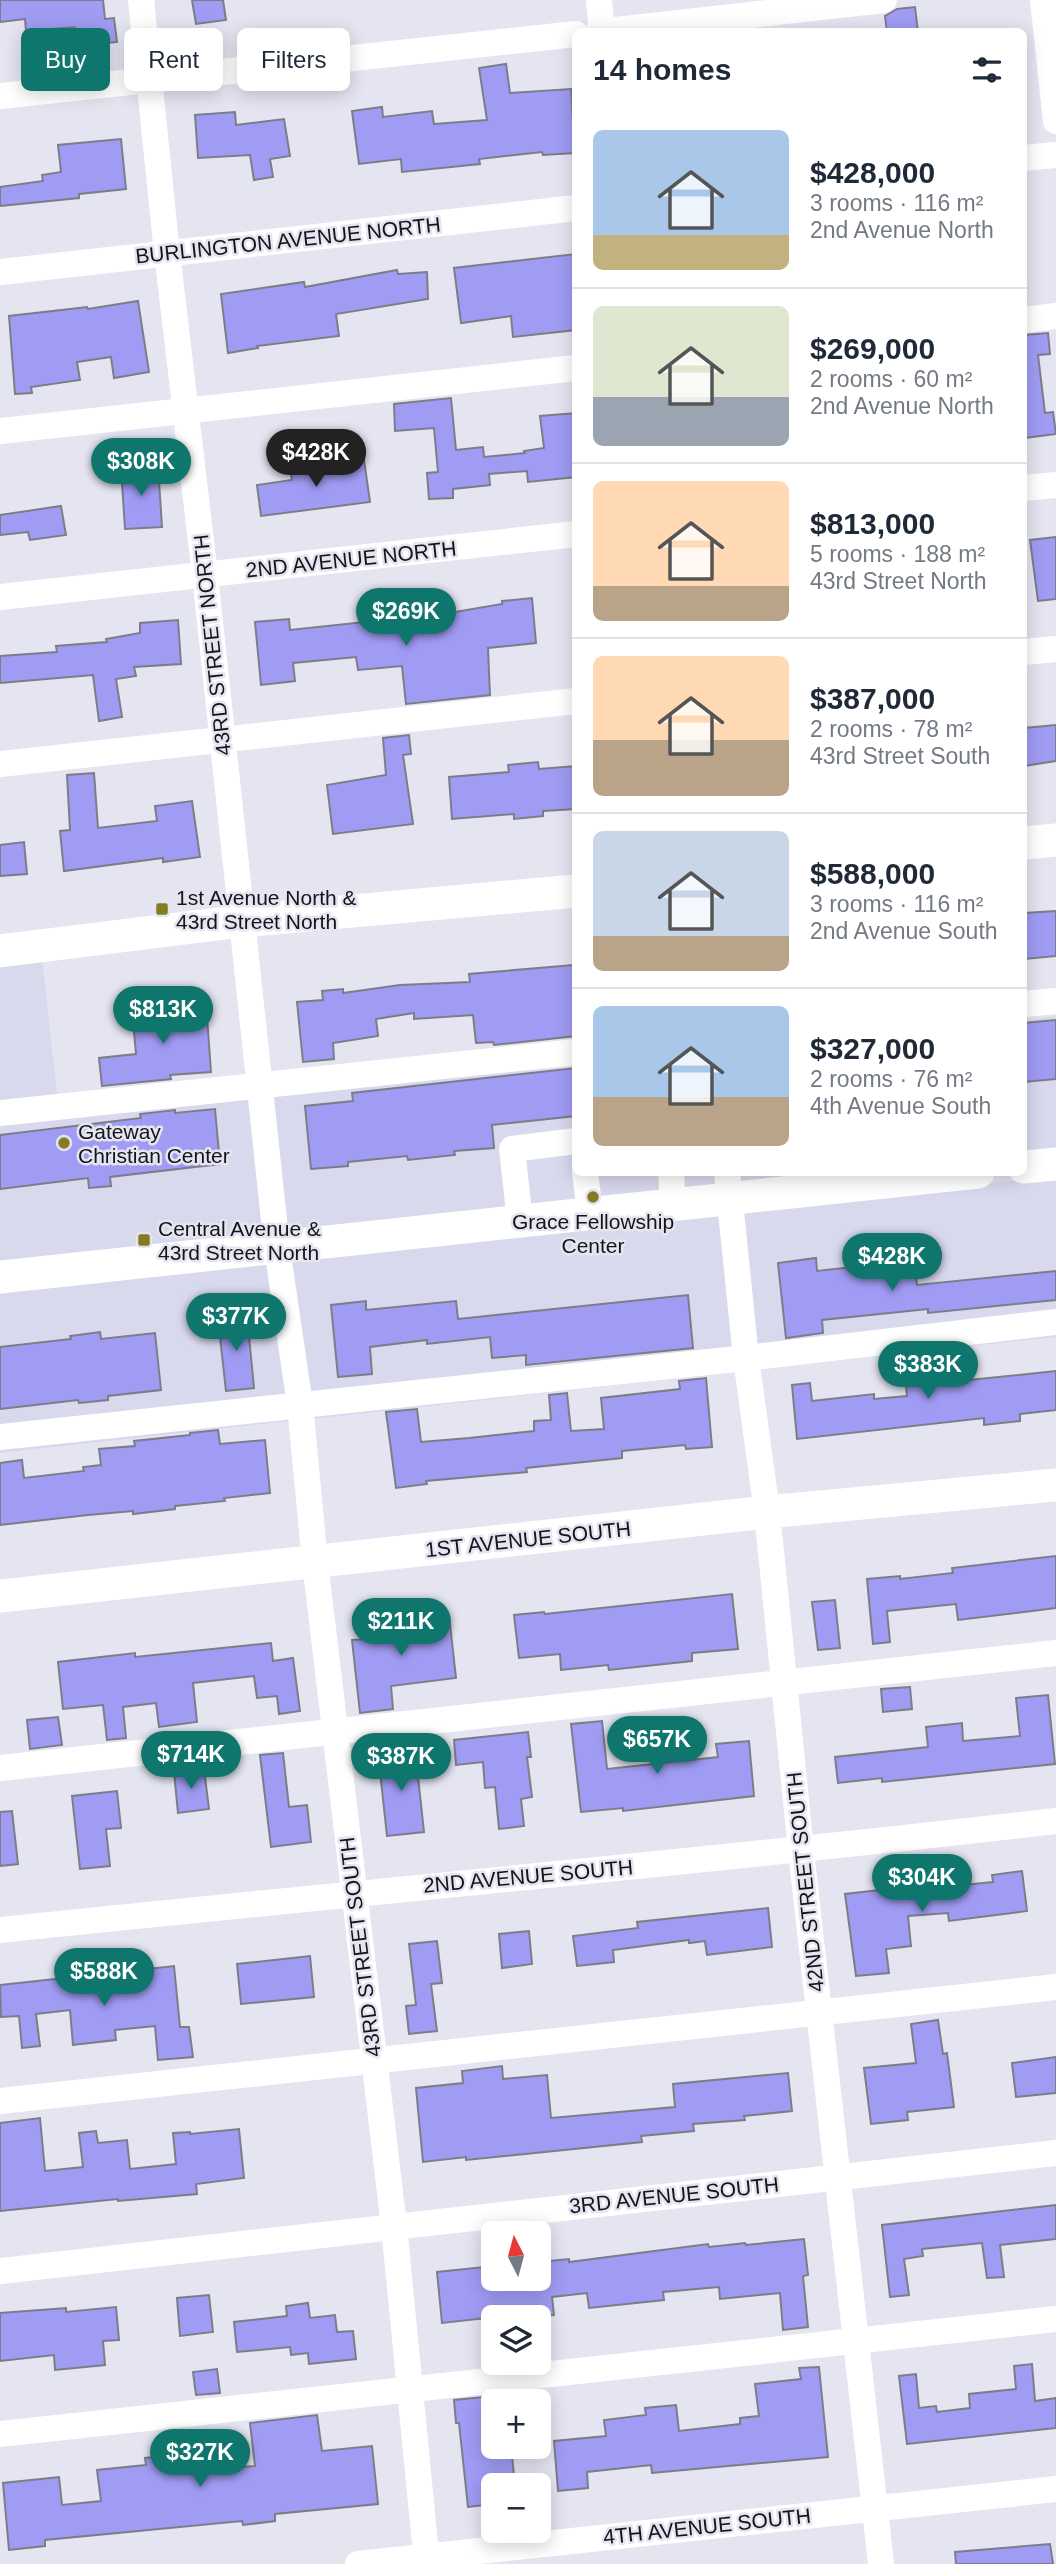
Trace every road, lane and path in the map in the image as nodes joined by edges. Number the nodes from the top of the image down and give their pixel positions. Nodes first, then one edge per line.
1 (141, 0) edge
2 (599, 0) edge
3 (884, 0) edge
4 (1043, 0) edge
5 (144, 28) edge
6 (601, 28) edge
7 (628, 28) edge
8 (572, 34) edge
9 (223, 72) edge
10 (124, 83) edge
11 (150, 91) edge
12 (0, 96) edge
13 (1056, 121) edge
14 (1056, 155) edge
15 (1027, 158) edge
16 (572, 208) edge
17 (167, 253) junction
18 (0, 272) edge
19 (1056, 316) edge
20 (1027, 320) edge
21 (572, 368) edge
22 (186, 412) junction
23 (0, 431) edge
24 (1056, 485) edge
25 (1027, 488) edge
26 (572, 534) edge
27 (205, 575) junction
28 (0, 597) edge
29 (1056, 649) edge
30 (1027, 652) edge
31 (572, 701) edge
32 (223, 740) junction
33 (0, 764) edge
34 (1056, 840) edge
35 (1027, 844) edge
36 (572, 891) edge
37 (242, 920) junction
38 (0, 951) edge
39 (1056, 1000) edge
40 (1027, 1004) edge
41 (572, 1052) edge
42 (260, 1086) junction
43 (0, 1113) edge
44 (572, 1142) edge
45 (1056, 1164) edge
46 (1027, 1167) edge
47 (585, 1176) edge
48 (907, 1176) edge
49 (729, 1186) edge
50 (672, 1189) edge
51 (590, 1213) junction
52 (520, 1222) junction
53 (277, 1248) junction
54 (0, 1277) edge
55 (1056, 1322) edge
56 (746, 1358) junction
57 (300, 1405) junction
58 (0, 1437) edge
59 (1056, 1485) edge
60 (767, 1512) junction
61 (315, 1562) junction
62 (0, 1596) edge
63 (1056, 1653) edge
64 (784, 1683) junction
65 (335, 1732) junction
66 (0, 1769) edge
67 (1056, 1821) edge
68 (801, 1850) junction
69 (354, 1892) junction
70 (0, 1930) edge
71 (1056, 1986) edge
72 (819, 2012) junction
73 (374, 2060) junction
74 (0, 2101) edge
75 (1056, 2153) edge
76 (837, 2177) junction
77 (394, 2226) junction
78 (0, 2272) edge
79 (1056, 2319) edge
80 (855, 2341) junction
81 (410, 2389) junction
82 (0, 2434) edge
83 (1056, 2489) edge
84 (874, 2508) junction
85 (427, 2560) edge
86 (358, 2564) edge
87 (881, 2564) edge

1 - 5 street, 43RD STREET NORTH
2 - 6 street
3 - 7 street
4 - 13 street
8 - 9 street
10 - 12 street
11 - 17 street, 43RD STREET NORTH
14 - 15 street
16 - 17 street, BURLINGTON AVENUE NORTH
17 - 18 street, BURLINGTON AVENUE NORTH
17 - 22 street, 43RD STREET NORTH
19 - 20 street
21 - 22 street
22 - 23 street
22 - 27 street, 43RD STREET NORTH
24 - 25 street
26 - 27 street, 2ND AVENUE NORTH
27 - 28 street, 2ND AVENUE NORTH
27 - 32 street, 43RD STREET NORTH
29 - 30 street
31 - 32 street
32 - 33 street
32 - 37 street, 43RD STREET NORTH
34 - 35 main road
36 - 37 main road
37 - 38 main road
37 - 42 street, 43RD STREET NORTH
39 - 40 street
41 - 42 street
42 - 43 street
42 - 53 street, 43RD STREET NORTH
44 - 52 street
45 - 46 main road
47 - 51 street
48 - 49 main road
49 - 50 main road
49 - 56 street, 42ND STREET SOUTH
50 - 51 main road
51 - 52 main road
52 - 53 main road
53 - 54 main road
53 - 57 street, 43RD STREET SOUTH
55 - 56 street
56 - 57 street
56 - 60 street, 42ND STREET SOUTH
57 - 58 street
57 - 61 street, 43RD STREET SOUTH
59 - 60 main road, 1ST AVENUE SOUTH
60 - 61 main road, 1ST AVENUE SOUTH
60 - 64 street, 42ND STREET SOUTH
61 - 62 main road, 1ST AVENUE SOUTH
61 - 65 street, 43RD STREET SOUTH
63 - 64 street
64 - 65 street
64 - 68 street, 42ND STREET SOUTH
65 - 66 street
65 - 69 street, 43RD STREET SOUTH
67 - 68 street, 2ND AVENUE SOUTH
68 - 69 street, 2ND AVENUE SOUTH
68 - 72 street, 42ND STREET SOUTH
69 - 70 street, 2ND AVENUE SOUTH
69 - 73 street, 43RD STREET SOUTH
71 - 72 street
72 - 73 street
72 - 76 street, 42ND STREET SOUTH
73 - 74 street
73 - 77 street, 43RD STREET SOUTH
75 - 76 street, 3RD AVENUE SOUTH
76 - 77 street, 3RD AVENUE SOUTH
76 - 80 street, 42ND STREET SOUTH
77 - 78 street, 3RD AVENUE SOUTH
77 - 81 street, 43RD STREET SOUTH
79 - 80 street
80 - 81 street
80 - 84 street, 42ND STREET SOUTH
81 - 82 street
81 - 85 street, 43RD STREET SOUTH
83 - 84 street, 4TH AVENUE SOUTH
84 - 85 street, 4TH AVENUE SOUTH
84 - 87 street, 42ND STREET SOUTH
85 - 86 street, 4TH AVENUE SOUTH

